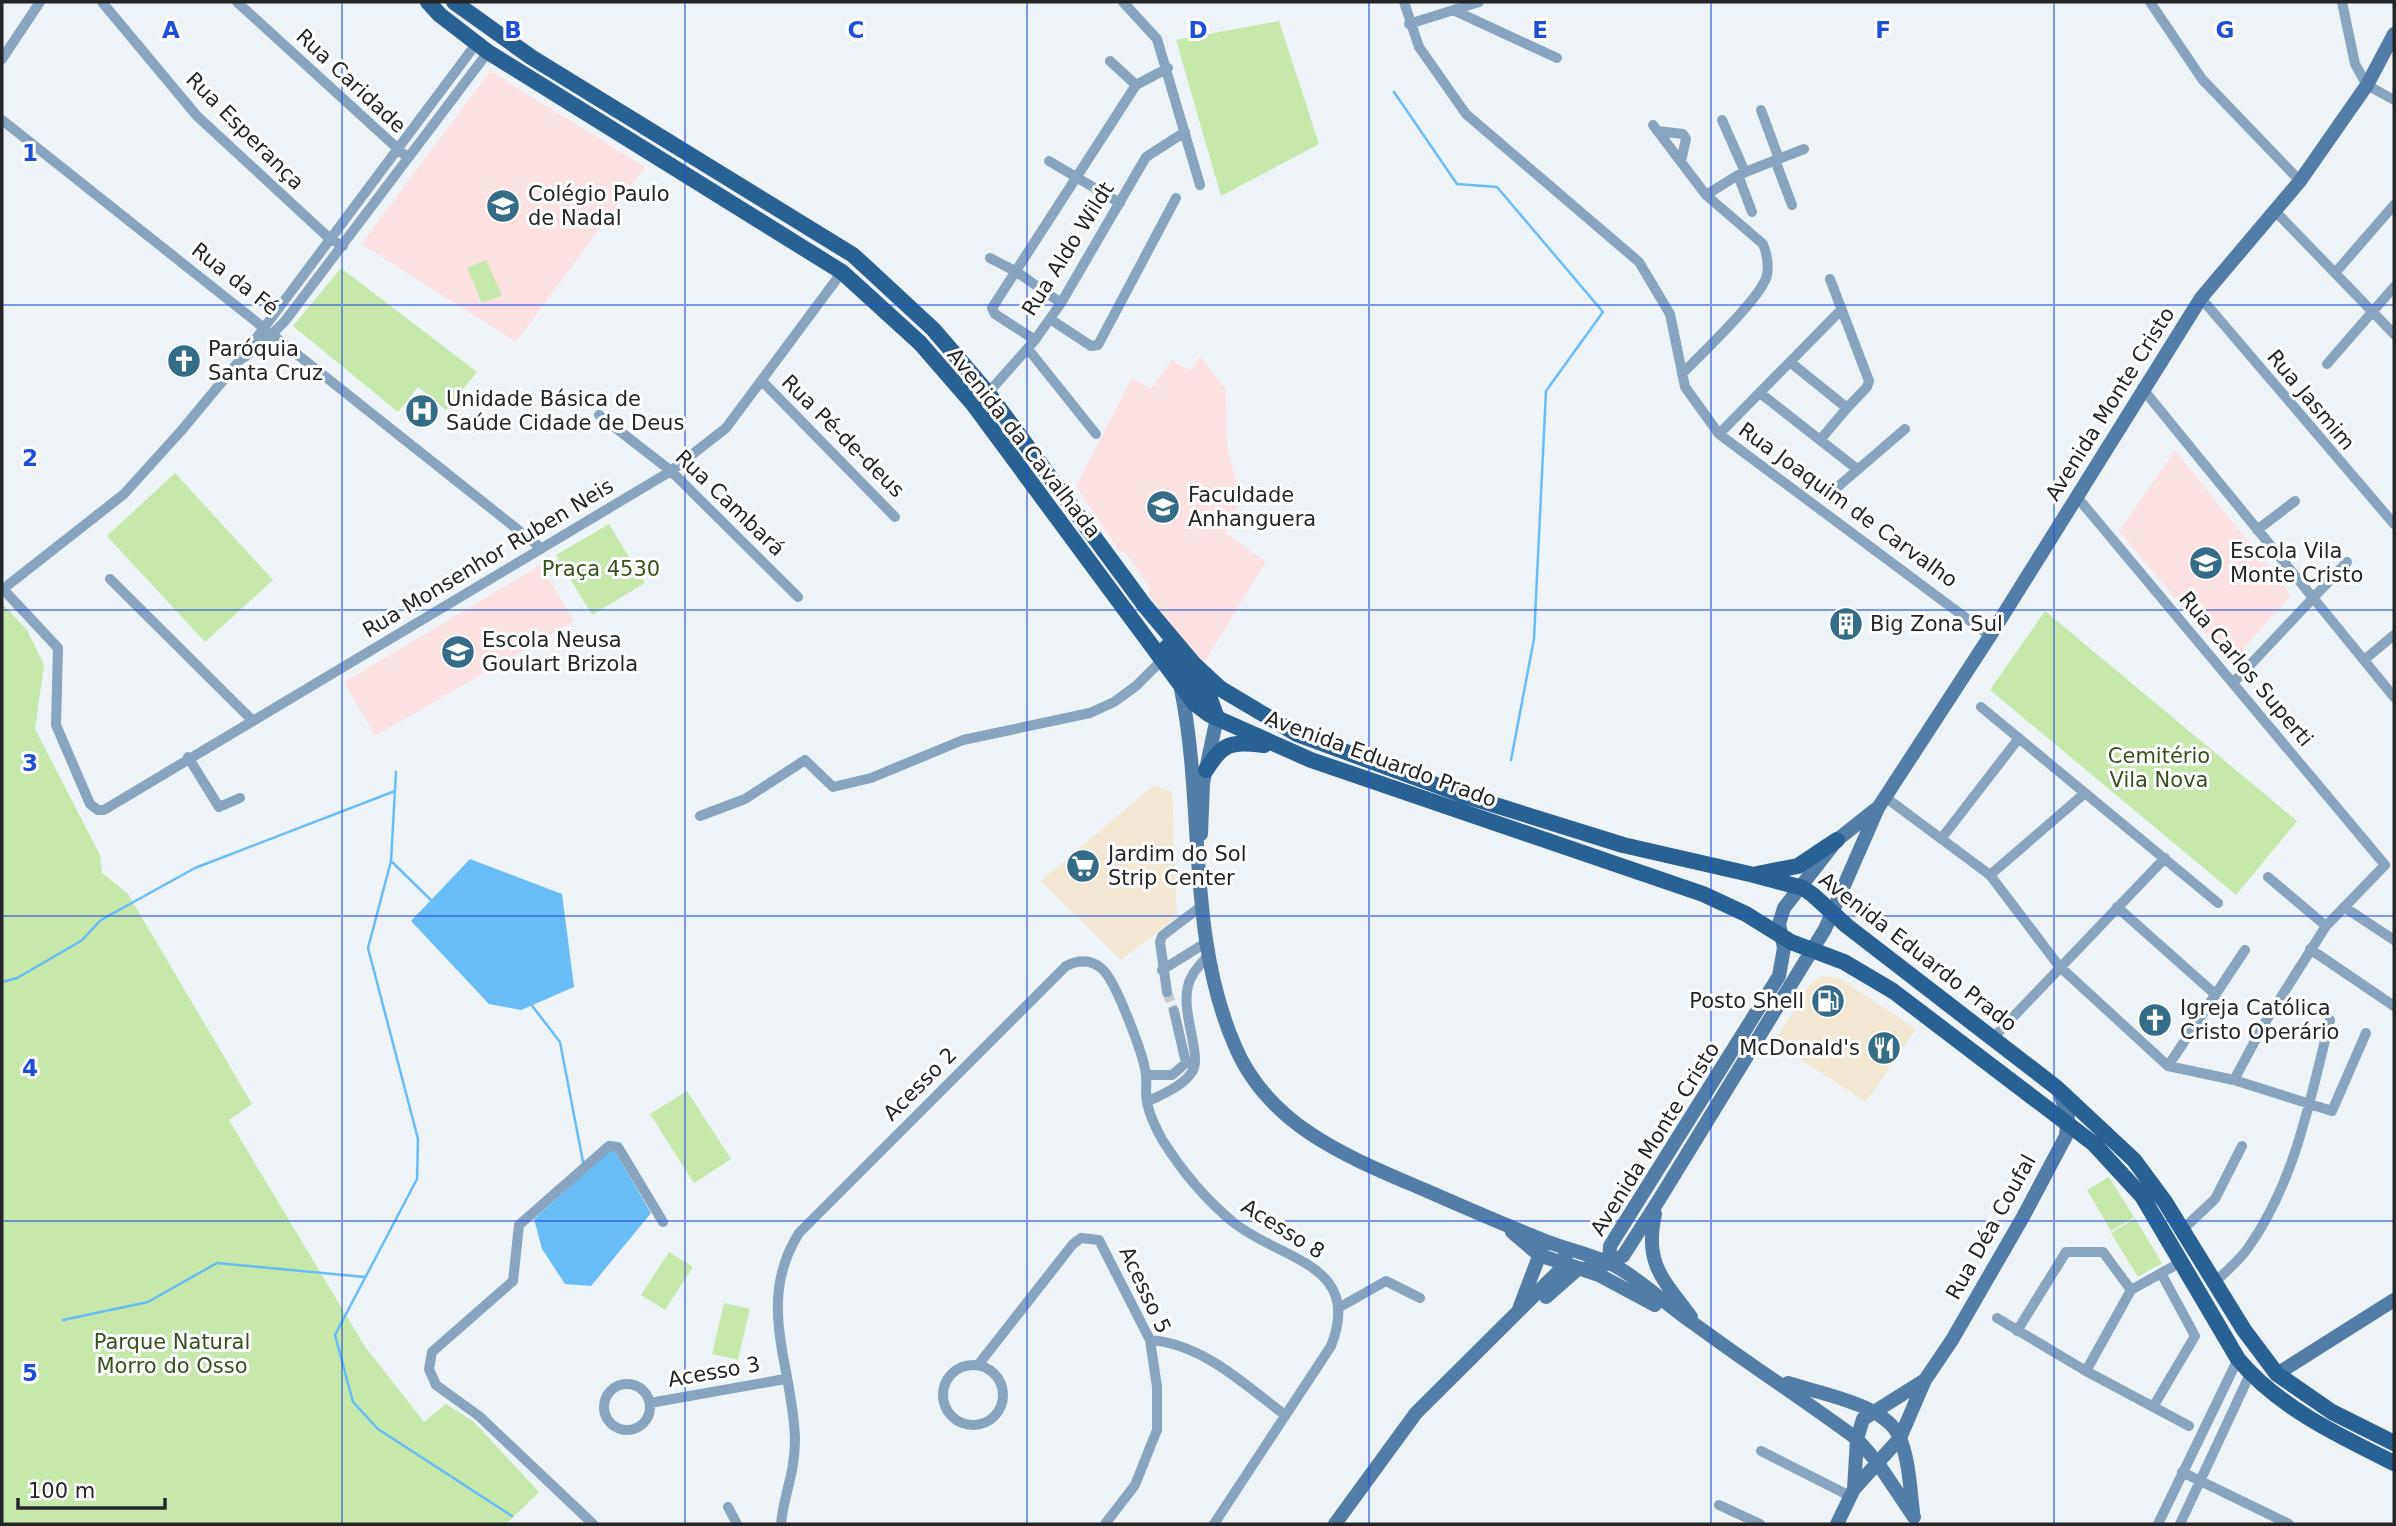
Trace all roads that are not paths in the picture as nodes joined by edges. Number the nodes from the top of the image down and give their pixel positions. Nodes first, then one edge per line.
1 (40, 2) edge
2 (102, 2) edge
3 (237, 2) edge
4 (428, 2) edge
5 (454, 2) edge
6 (1123, 2) edge
7 (1404, 2) edge
8 (1479, 2) edge
9 (2150, 2) edge
10 (2342, 2) edge
11 (1453, 10) junction
12 (1409, 24) junction
13 (2394, 34) edge
14 (482, 48) junction
15 (1557, 58) dead end
16 (2, 59) edge
17 (1111, 61) dead end
18 (1168, 68) junction
19 (1136, 85) junction
20 (2367, 85) junction
21 (2394, 100) edge
22 (1761, 110) dead end
23 (2, 120) edge
24 (1722, 120) dead end
25 (1185, 132) junction
26 (1804, 149) dead end
27 (396, 150) junction
28 (408, 159) junction
29 (1777, 160) junction
30 (1049, 161) dead end
31 (1681, 161) junction
32 (1741, 174) junction
33 (1077, 180) junction
34 (2300, 181) junction
35 (1200, 185) dead end
36 (1706, 195) junction
37 (1176, 198) dead end
38 (1121, 203) junction
39 (1792, 205) dead end
40 (2394, 205) edge
41 (2275, 211) junction
42 (1752, 212) dead end
43 (330, 238) junction
44 (343, 246) junction
45 (990, 258) dead end
46 (842, 272) junction
47 (1017, 272) junction
48 (2335, 273) junction
49 (1830, 279) dead end
50 (2394, 287) edge
51 (2201, 298) junction
52 (1061, 303) junction
53 (1841, 310) junction
54 (2373, 312) junction
55 (1049, 319) junction
56 (263, 326) junction
57 (274, 334) junction
58 (2394, 334) edge
59 (1031, 344) junction
60 (240, 360) junction
61 (1790, 362) junction
62 (2327, 364) dead end
63 (1682, 374) junction
64 (762, 382) junction
65 (2142, 388) junction
66 (988, 393) junction
67 (1760, 393) junction
68 (1847, 408) junction
69 (599, 415) dead end
70 (1905, 429) dead end
71 (1096, 434) dead end
72 (1718, 434) junction
73 (1820, 440) junction
74 (1017, 464) junction
75 (1857, 469) junction
76 (671, 471) junction
77 (1834, 490) dead end
78 (2077, 497) junction
79 (2295, 501) dead end
80 (1072, 506) junction
81 (895, 517) dead end
82 (2394, 524) edge
83 (2258, 530) junction
84 (1078, 547) junction
85 (541, 548) junction
86 (2347, 562) dead end
87 (110, 579) dead end
88 (1129, 585) junction
89 (3, 589) edge
90 (798, 597) dead end
91 (2314, 598) junction
92 (1145, 607) junction
93 (2394, 635) edge
94 (1990, 636) junction
95 (2364, 660) junction
96 (1161, 662) junction
97 (2233, 683) junction
98 (1181, 689) junction
99 (2394, 697) edge
100 (1981, 707) dead end
101 (1217, 718) junction
102 (252, 720) junction
103 (2019, 738) junction
104 (1279, 747) junction
105 (188, 757) junction
106 (1206, 770) junction
107 (2085, 793) junction
108 (240, 798) dead end
109 (1881, 802) junction
110 (700, 816) dead end
111 (1941, 839) junction
112 (1837, 840) junction
113 (1198, 846) junction
114 (2165, 858) junction
115 (1990, 874) junction
116 (1754, 875) junction
117 (2268, 877) dead end
118 (1802, 888) junction
119 (2218, 903) dead end
120 (1203, 905) junction
121 (2117, 907) junction
122 (2344, 907) junction
123 (1831, 911) junction
124 (2326, 926) junction
125 (1780, 935) junction
126 (2394, 940) edge
127 (1208, 948) junction
128 (1812, 948) junction
129 (2310, 949) junction
130 (2245, 950) dead end
131 (2059, 966) junction
132 (1162, 970) junction
133 (1167, 992) tunnel mouth
134 (2216, 995) junction
135 (2394, 1006) edge
136 (1174, 1011) tunnel mouth
137 (2330, 1020) dead end
138 (2366, 1033) dead end
139 (1993, 1038) junction
140 (2168, 1066) junction
141 (1146, 1075) junction
142 (2234, 1080) junction
143 (2057, 1088) junction
144 (1147, 1102) junction
145 (2309, 1104) junction
146 (2068, 1124) junction
147 (2242, 1146) dead end
148 (1657, 1203) junction
149 (663, 1222) dead end
150 (1503, 1224) junction
151 (2182, 1230) junction
152 (1548, 1242) junction
153 (1565, 1248) junction
154 (1539, 1255) junction
155 (2181, 1262) junction
156 (1609, 1263) junction
157 (1576, 1267) junction
158 (2164, 1272) junction
159 (2214, 1283) junction
160 (2131, 1290) junction
161 (1420, 1298) dead end
162 (2394, 1300) edge
163 (1654, 1304) junction
164 (1340, 1307) junction
165 (1517, 1314) junction
166 (1997, 1318) dead end
167 (1701, 1329) junction
168 (2017, 1331) junction
169 (1150, 1340) junction
170 (2238, 1359) junction
171 (978, 1365) junction
172 (2086, 1371) junction
173 (2250, 1374) junction
174 (2277, 1374) junction
175 (785, 1379) junction
176 (1777, 1380) junction
177 (1925, 1380) junction
178 (650, 1403) junction
179 (2153, 1406) junction
180 (1874, 1411) junction
181 (1285, 1415) junction
182 (2189, 1426) dead end
183 (1900, 1438) junction
184 (1857, 1439) junction
185 (2394, 1443) edge
186 (1760, 1451) dead end
187 (1877, 1462) junction
188 (2394, 1463) edge
189 (2182, 1472) junction
190 (2201, 1480) junction
191 (1896, 1488) junction
192 (1855, 1489) junction
193 (1719, 1504) dead end
194 (728, 1507) dead end
195 (1916, 1521) edge
196 (593, 1524) edge
197 (737, 1524) edge
198 (781, 1524) edge
199 (1105, 1524) edge
200 (1214, 1524) edge
201 (1335, 1524) edge
202 (1759, 1524) edge
203 (1837, 1524) edge
204 (2158, 1524) edge
205 (2180, 1524) edge
206 (2290, 1524) edge

1 - 16 street
2 - 43 street, Rua Esperança
3 - 27 street, Rua Caridade
4 - 14 main road, Avenida da Cavalhada
5 - 66 main road, Avenida da Cavalhada
6 - 18 street
7 - 12 street, Rua Joaquim de Carvalho
8 - 11 street
9 - 34 street
10 - 20 street
11 - 12 street
11 - 15 street
12 - 63 street, Rua Joaquim de Carvalho
13 - 20 main road, Avenida Monte Cristo
14 - 27 street
14 - 28 street
14 - 46 main road, Avenida da Cavalhada
17 - 19 street
18 - 19 street
18 - 25 street
19 - 33 street
20 - 21 street
20 - 34 main road, Avenida Monte Cristo
22 - 29 street
23 - 56 street, Rua da Fé
24 - 32 street
25 - 35 street
25 - 38 street, Rua Aldo Wildt
26 - 29 street
27 - 28 street, Rua Caridade
27 - 43 street
28 - 44 street
29 - 32 street
29 - 39 street
30 - 33 street
31 - 31 street
31 - 36 street
32 - 36 street
32 - 42 street
33 - 38 street
33 - 47 street
34 - 41 main road, Avenida Monte Cristo
36 - 63 street
37 - 55 street
38 - 52 street, Rua Aldo Wildt
40 - 48 street
41 - 48 street
41 - 51 main road, Avenida Monte Cristo
43 - 44 street, Rua Esperança
43 - 56 street
44 - 57 street
45 - 47 street
46 - 64 street, Rua Monsenhor Ruben Neis
46 - 74 main road, Avenida da Cavalhada
47 - 52 street
47 - 59 street
48 - 54 street
49 - 53 street
50 - 54 street
51 - 65 main road, Avenida Monte Cristo
51 - 82 street, Rua Jasmim
52 - 55 street, Rua Aldo Wildt
53 - 61 street
53 - 68 street
54 - 58 street
54 - 62 street
55 - 59 street, Rua Aldo Wildt
56 - 57 street, Rua da Fé
56 - 60 street
57 - 60 street
57 - 85 street, Rua da Fé
59 - 66 street, Rua Aldo Wildt
59 - 71 street
60 - 89 street
61 - 67 street
61 - 68 street
63 - 72 street, Rua Joaquim de Carvalho
64 - 76 street, Rua Monsenhor Ruben Neis
64 - 81 street, Rua Pé-de-deus
65 - 78 main road, Avenida Monte Cristo
65 - 83 street
66 - 80 main road, Avenida da Cavalhada
67 - 72 street
67 - 73 street
68 - 73 street
69 - 76 street, Rua Cambará
70 - 75 street
72 - 94 street, Rua Joaquim de Carvalho
73 - 75 street
74 - 80 main road
74 - 84 main road, Avenida da Cavalhada
75 - 77 street
76 - 85 street, Rua Monsenhor Ruben Neis
76 - 90 street, Rua Cambará
78 - 94 main road, Avenida Monte Cristo
78 - 97 street, Rua Carlos Superti
79 - 83 street
80 - 88 main road, Avenida da Cavalhada
83 - 91 street
84 - 88 main road
84 - 96 main road, Avenida da Cavalhada
85 - 102 street, Rua Monsenhor Ruben Neis
86 - 91 street
87 - 102 street
88 - 92 main road, Avenida da Cavalhada
89 - 105 street, Rua Monsenhor Ruben Neis
91 - 95 street
91 - 97 street
92 - 101 main road
92 - 116 main road, Avenida Eduardo Prado
93 - 95 street
94 - 109 main road, Avenida Monte Cristo
95 - 99 street
96 - 98 main road, Avenida da Cavalhada
96 - 110 street
97 - 122 street, Rua Carlos Superti
98 - 101 main road, Avenida Eduardo Prado
98 - 113 main road, Avenida da Cavalhada
100 - 103 street
101 - 104 main road, Avenida Eduardo Prado
101 - 106 main road, Avenida da Cavalhada
102 - 105 street, Rua Monsenhor Ruben Neis
103 - 107 street
103 - 111 street
104 - 106 main road
104 - 125 main road, Avenida Eduardo Prado
105 - 108 street
106 - 113 main road, Avenida da Cavalhada
107 - 114 street
107 - 115 street
109 - 111 street
109 - 112 main road, Avenida Monte Cristo
109 - 123 main road, Avenida Monte Cristo
111 - 115 street
112 - 116 main road
112 - 118 main road, Avenida Monte Cristo
113 - 120 main road, Avenida da Cavalhada
114 - 119 street
114 - 121 street
115 - 131 street
116 - 118 main road, Avenida Eduardo Prado
117 - 124 street
118 - 123 main road, Avenida Eduardo Prado
118 - 125 main road, Avenida Monte Cristo
120 - 127 main road, Avenida da Cavalhada
120 - 132 street
121 - 131 street
121 - 134 street
122 - 124 street
122 - 126 street
123 - 128 main road, Avenida Monte Cristo
123 - 139 main road, Avenida Eduardo Prado
124 - 129 street
125 - 128 main road, Avenida Eduardo Prado
125 - 156 main road, Avenida Monte Cristo
127 - 132 street
127 - 144 street
127 - 150 main road, Avenida da Cavalhada
128 - 146 main road, Avenida Eduardo Prado
128 - 148 main road, Avenida Monte Cristo
129 - 135 street
129 - 142 street
130 - 134 street
131 - 139 street
131 - 140 street
132 - 133 street
134 - 140 street
136 - 141 street
137 - 145 street
138 - 145 street
139 - 143 main road, Avenida Eduardo Prado
140 - 142 street
141 - 144 street, Acesso 8
141 - 175 street, Acesso 2
142 - 145 street
143 - 146 main road
143 - 151 main road, Avenida Eduardo Prado
144 - 164 street, Acesso 8
145 - 159 street
146 - 155 main road, Avenida Eduardo Prado
146 - 177 main road, Rua Déa Coufal
147 - 151 street
148 - 156 main road, Avenida Monte Cristo
148 - 167 main road
149 - 196 street
150 - 152 main road, Avenida da Cavalhada
150 - 154 main road, Avenida da Cavalhada
151 - 159 main road, Avenida Eduardo Prado
152 - 153 main road, Avenida da Cavalhada
152 - 154 main road
153 - 156 main road, Avenida da Cavalhada
153 - 157 main road
154 - 157 main road, Avenida da Cavalhada
154 - 165 main road
155 - 158 street
155 - 170 main road, Avenida Eduardo Prado
156 - 157 main road
156 - 163 main road
156 - 167 main road, Avenida da Cavalhada
157 - 163 main road, Avenida da Cavalhada
157 - 165 main road
158 - 160 street
158 - 179 street
159 - 174 main road, Avenida Eduardo Prado
160 - 168 street
160 - 172 street
161 - 164 street
162 - 174 main road
163 - 167 main road, Avenida da Cavalhada
164 - 181 street
165 - 201 main road
166 - 168 street
167 - 176 main road, Avenida da Cavalhada
168 - 172 street
169 - 171 street, Acesso 5
169 - 181 street
169 - 199 street, Acesso 5
170 - 173 main road, Avenida Eduardo Prado
170 - 189 street
171 - 171 street
172 - 179 street
173 - 188 main road, Avenida Eduardo Prado
173 - 190 street
174 - 185 main road, Avenida Eduardo Prado
175 - 178 street, Acesso 3
175 - 198 street, Acesso 2
176 - 180 main road, Avenida da Cavalhada
176 - 184 main road, Avenida da Cavalhada
177 - 180 main road, Rua Déa Coufal
177 - 183 main road, Rua Déa Coufal
178 - 178 street
179 - 182 street
180 - 183 main road, Avenida da Cavalhada
180 - 184 main road, Rua Déa Coufal
181 - 200 street
183 - 187 main road, Rua Déa Coufal
183 - 195 main road, Avenida da Cavalhada
184 - 187 main road, Avenida da Cavalhada
184 - 192 main road, Rua Déa Coufal
186 - 192 street
187 - 191 main road, Avenida da Cavalhada
187 - 192 main road, Rua Déa Coufal
189 - 190 street
189 - 204 street
190 - 205 street
190 - 206 street
191 - 192 main road
191 - 195 main road, Avenida da Cavalhada
192 - 203 main road, Rua Déa Coufal
193 - 202 street
194 - 197 street

